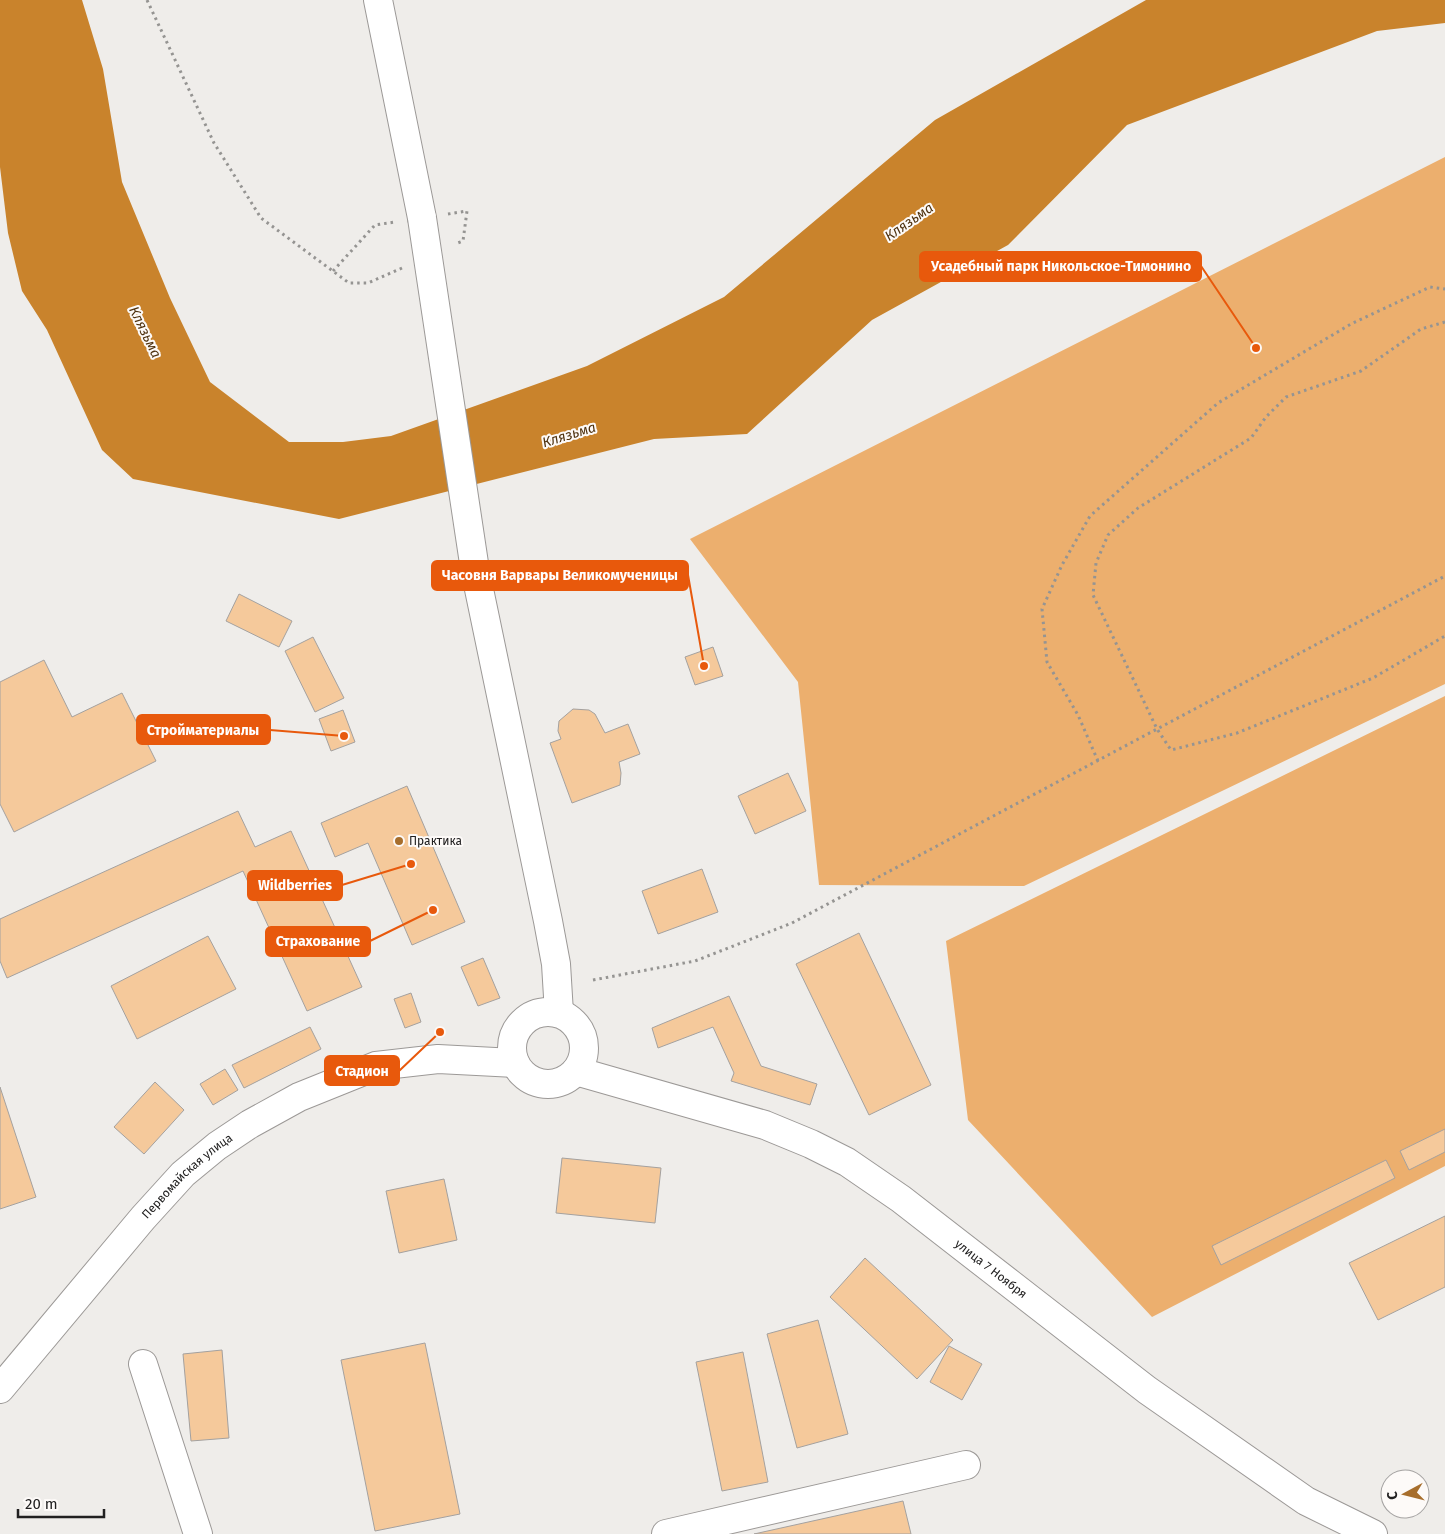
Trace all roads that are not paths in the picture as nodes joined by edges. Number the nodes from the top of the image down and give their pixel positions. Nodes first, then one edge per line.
1 (378, 0) edge
2 (559, 1012) junction
3 (438, 1059) junction
4 (515, 1063) junction
5 (576, 1071) junction
6 (630, 1085) junction
7 (143, 1364) dead end
8 (0, 1389) edge
9 (966, 1465) dead end
10 (198, 1534) edge
11 (666, 1534) edge
12 (1373, 1534) edge

1 - 2 main road, bridge
2 - 4 main road
2 - 5 main road
3 - 4 main road, Первомайская улица
3 - 6 main road, Первомайская улица
3 - 8 main road, Первомайская улица
4 - 5 main road
5 - 6 main road, улица 7 Ноября
6 - 12 main road, улица 7 Ноября
7 - 10 main road
9 - 11 main road

